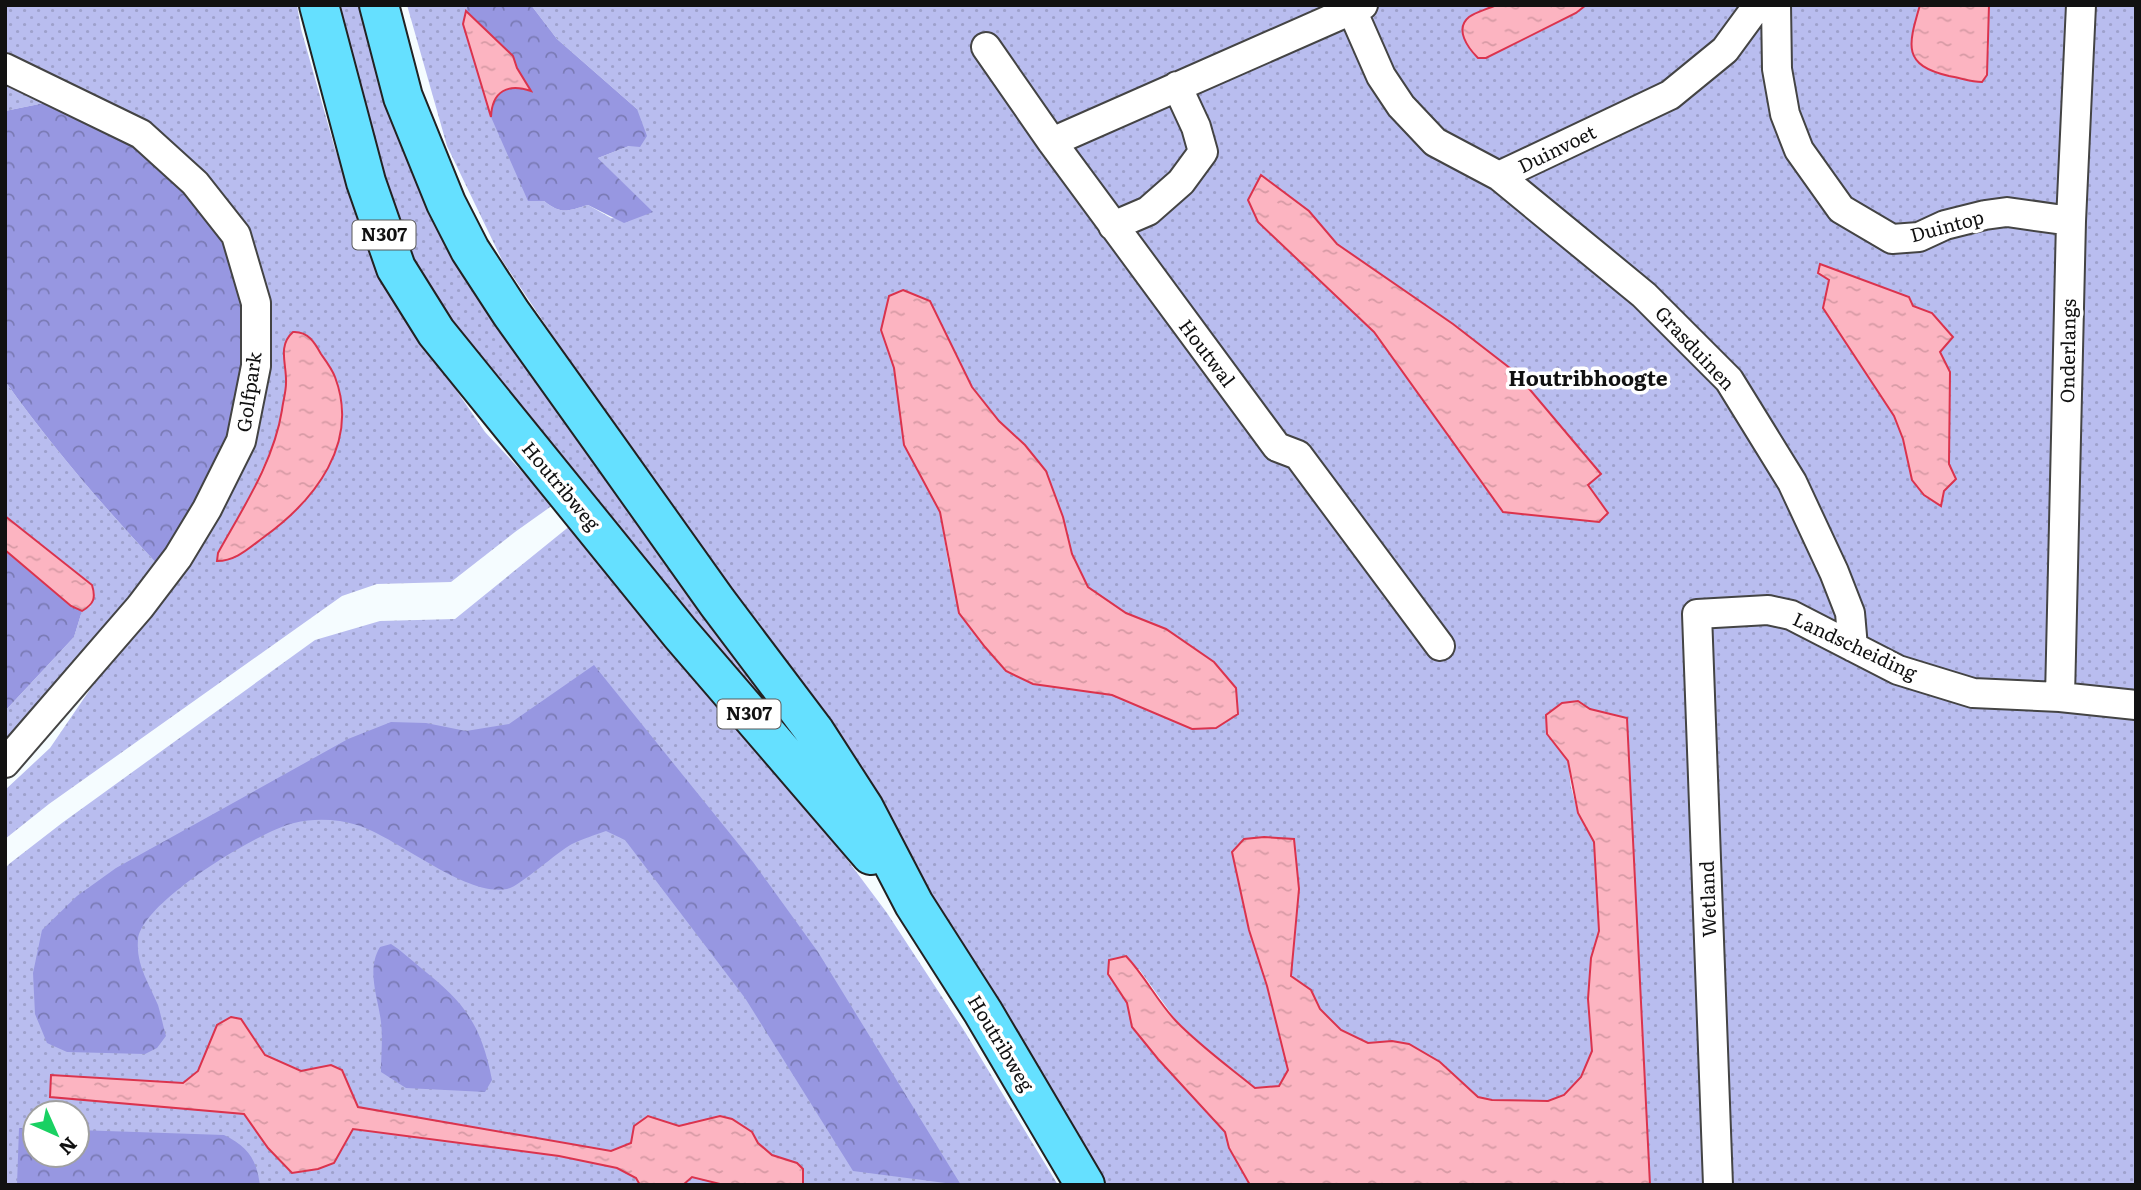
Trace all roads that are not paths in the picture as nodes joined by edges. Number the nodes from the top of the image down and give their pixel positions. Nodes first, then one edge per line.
1 (319, 5) edge
2 (379, 5) edge
3 (1758, 5) edge
4 (1776, 5) edge
5 (2081, 5) edge
6 (1358, 8) edge
7 (986, 47) dead end
8 (5, 68) edge
9 (1177, 86) junction
10 (1052, 142) junction
11 (1499, 176) junction
12 (2071, 221) junction
13 (1113, 226) junction
14 (1697, 614) joint
15 (1440, 646) dead end
16 (1853, 647) junction
17 (2060, 697) junction
18 (2136, 705) edge
19 (5, 763) edge
20 (914, 904) junction
21 (1085, 1185) edge
22 (1718, 1185) edge

1 - 20 main road, Houtribweg / N307
2 - 20 main road, Houtribweg / N307
3 - 11 street, Duinvoet
4 - 12 street, Duintop
5 - 12 street, Onderlangs
6 - 9 street, Duinvoet
6 - 11 street, Duinvoet
7 - 10 street, Houtwal
8 - 19 street, Golfpark
9 - 10 street, Duinvoet
9 - 13 street
10 - 13 street, Houtwal
11 - 16 street, Grasduinen
12 - 17 street, Onderlangs
13 - 15 street, Houtwal
14 - 16 street, Landscheiding
14 - 22 street, Wetland
16 - 17 street, Landscheiding
17 - 18 street, Landscheiding
20 - 21 main road, Houtribweg / N307

